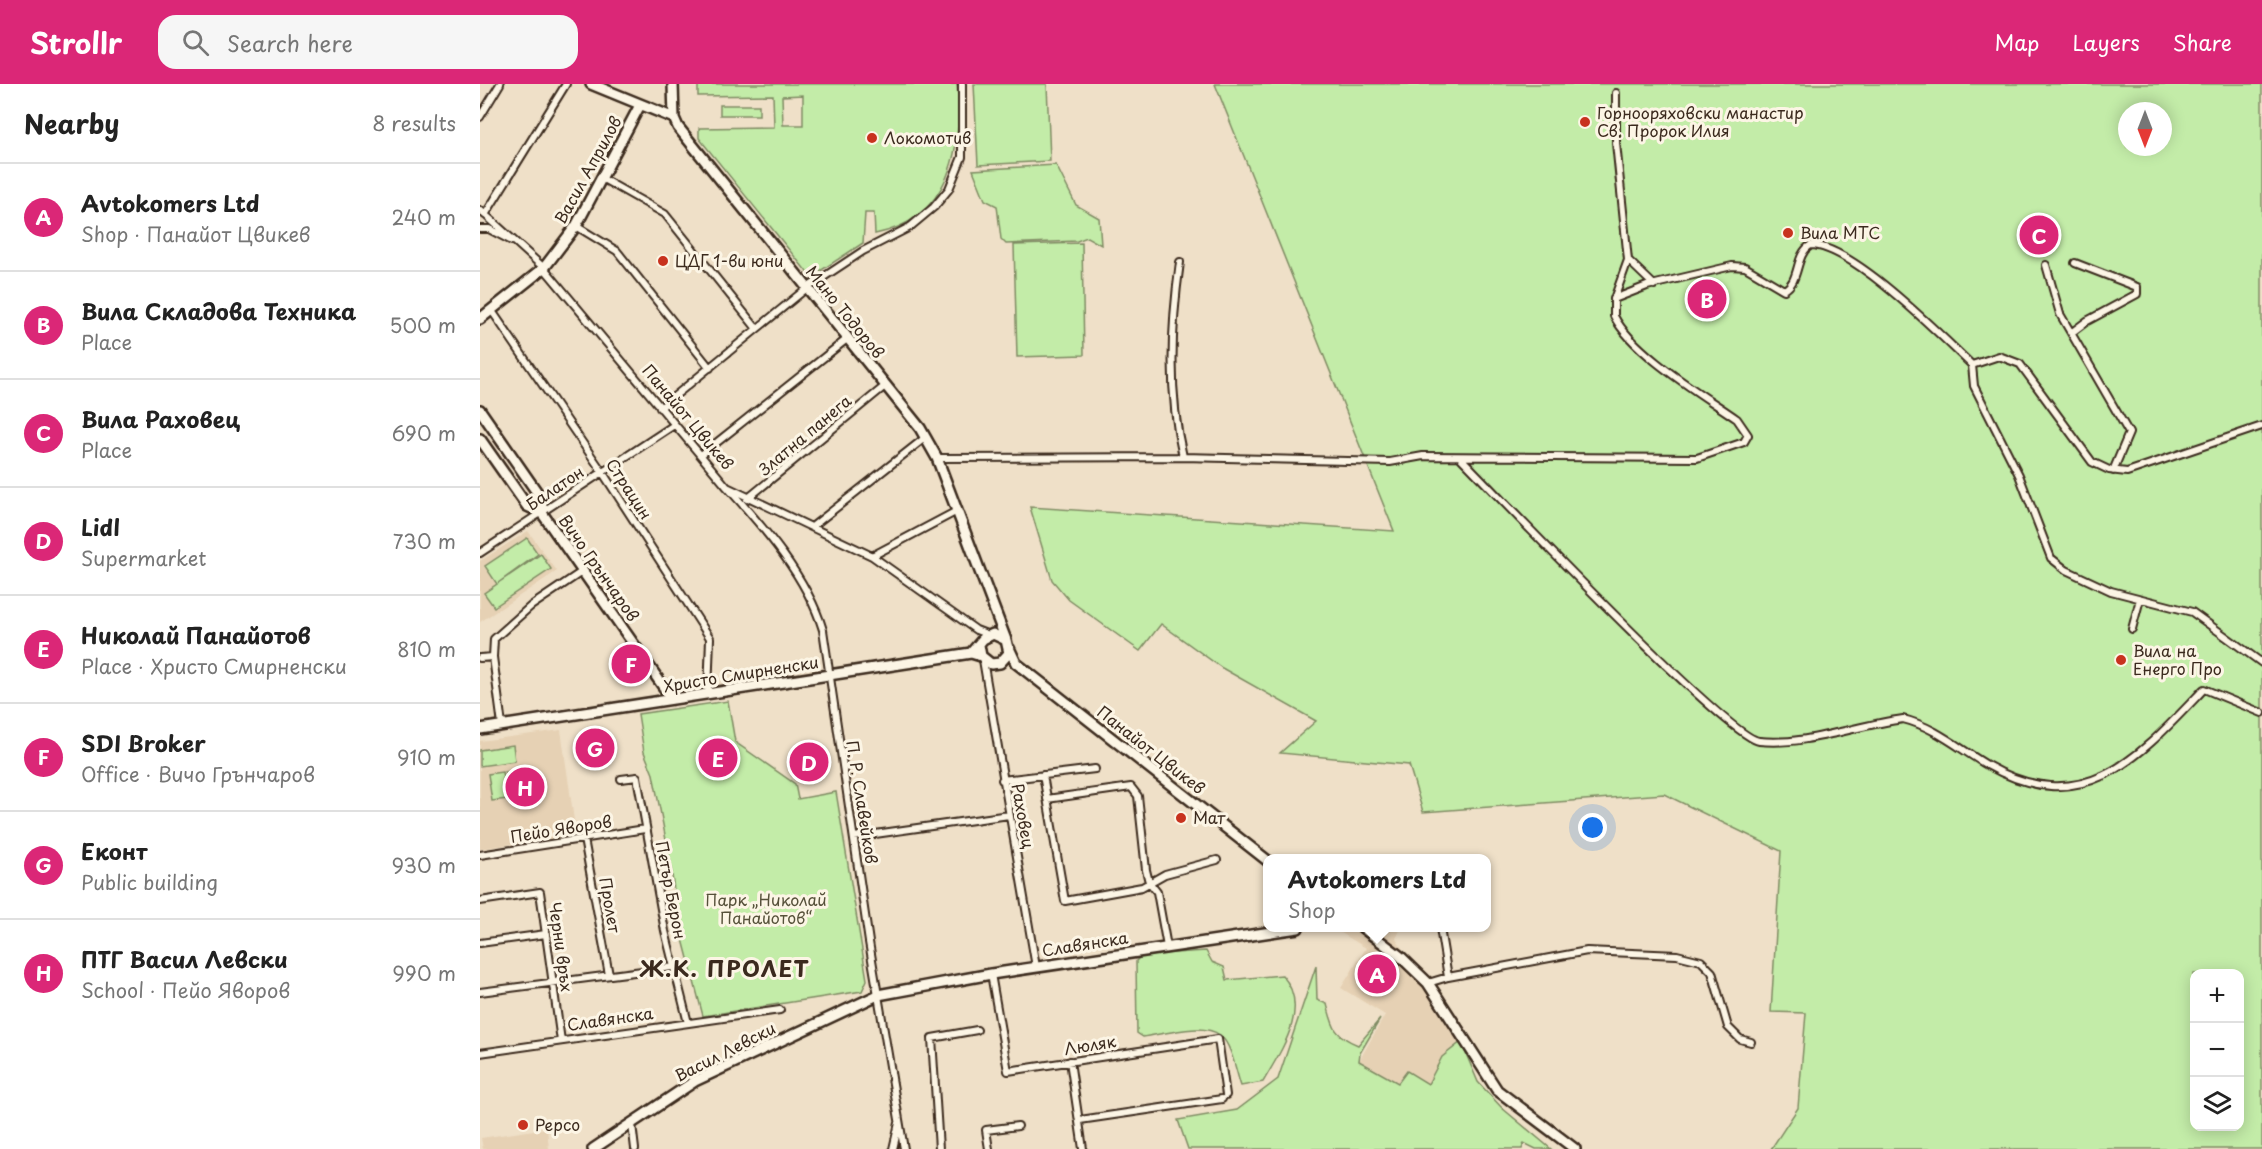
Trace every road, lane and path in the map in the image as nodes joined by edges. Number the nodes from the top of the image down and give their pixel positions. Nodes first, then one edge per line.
1 (500, 84) edge
2 (566, 84) edge
3 (591, 84) edge
4 (673, 84) edge
5 (962, 84) edge
6 (1616, 93) dead end
7 (640, 105) junction
8 (482, 107) edge
9 (480, 117) edge
10 (674, 118) junction
11 (603, 179) junction
12 (483, 212) edge
13 (576, 226) junction
14 (480, 229) edge
15 (520, 246) junction
16 (1628, 260) junction
17 (1180, 262) dead end
18 (2075, 263) dead end
19 (2046, 265) dead end
20 (544, 268) junction
21 (1654, 285) junction
22 (807, 288) junction
23 (1614, 299) junction
24 (492, 311) junction
25 (480, 319) edge
26 (757, 329) junction
27 (2071, 333) junction
28 (846, 339) junction
29 (1972, 365) junction
30 (710, 368) junction
31 (885, 386) junction
32 (660, 408) junction
33 (480, 410) edge
34 (674, 425) junction
35 (2262, 426) edge
36 (926, 437) junction
37 (480, 439) edge
38 (701, 455) junction
39 (1183, 457) junction
40 (1460, 457) junction
41 (937, 458) junction
42 (2113, 471) junction
43 (602, 472) junction
44 (728, 487) junction
45 (748, 499) junction
46 (740, 501) junction
47 (957, 511) junction
48 (542, 513) junction
49 (813, 526) junction
50 (480, 553) edge
51 (872, 556) junction
52 (583, 571) junction
53 (2140, 600) junction
54 (1001, 622) junction
55 (2132, 629) dead end
56 (976, 630) junction
57 (993, 635) junction
58 (980, 644) junction
59 (1007, 644) junction
60 (493, 657) junction
61 (480, 658) edge
62 (985, 661) junction
63 (1016, 663) junction
64 (2262, 663) edge
65 (831, 675) junction
66 (708, 694) junction
67 (672, 699) junction
68 (2262, 713) edge
69 (502, 725) junction
70 (480, 729) edge
71 (1095, 769) dead end
72 (1043, 775) junction
73 (621, 779) dead end
74 (1002, 780) junction
75 (1047, 799) junction
76 (1008, 815) junction
77 (645, 829) junction
78 (854, 837) junction
79 (584, 839) junction
80 (480, 855) edge
81 (1263, 857) edge
82 (1217, 860) dead end
83 (1149, 882) junction
84 (480, 901) edge
85 (1265, 932) edge
86 (1369, 932) edge
87 (1441, 932) edge
88 (546, 934) junction
89 (480, 943) edge
90 (1167, 947) junction
91 (673, 967) junction
92 (1036, 967) junction
93 (991, 974) junction
94 (609, 975) junction
95 (1448, 977) junction
96 (553, 982) junction
97 (1428, 983) junction
98 (480, 992) edge
99 (878, 995) junction
100 (780, 1010) dead end
101 (688, 1023) junction
102 (977, 1030) dead end
103 (561, 1041) junction
104 (1751, 1042) dead end
105 (480, 1053) edge
106 (1070, 1061) junction
107 (900, 1118) junction
108 (1080, 1120) junction
109 (632, 1124) junction
110 (1018, 1126) dead end
111 (593, 1149) edge
112 (635, 1149) edge
113 (893, 1149) edge
114 (904, 1149) edge
115 (939, 1149) edge
116 (989, 1149) edge
117 (1083, 1149) edge
118 (1575, 1149) edge

1 - 8 street
2 - 12 street
3 - 7 street
4 - 10 street
5 - 22 street
6 - 16 street
7 - 10 street
7 - 11 street, Васил Априлов
8 - 9 street
10 - 22 street, Мано Тодоров
11 - 13 street, Васил Априлов
11 - 26 street
12 - 15 street, Панайот Цвикев
13 - 20 street, Васил Априлов
13 - 30 street
14 - 15 street
15 - 20 street, Панайот Цвикев
16 - 21 street
16 - 23 street
17 - 39 street
18 - 27 street
19 - 27 street
20 - 24 street, Васил Априлов
20 - 32 street, Панайот Цвикев
21 - 23 street
21 - 29 street
22 - 26 street
22 - 28 street, Мано Тодоров
23 - 40 street
24 - 25 street, Васил Априлов
24 - 43 street, Страцин
26 - 30 street
27 - 42 street
28 - 31 street, Мано Тодоров
28 - 38 street
29 - 42 street
29 - 53 street
30 - 32 street
31 - 36 street, Мано Тодоров
31 - 45 street, Златна панега
32 - 34 street, Панайот Цвикев
33 - 48 street, Вичо Грънчаров
34 - 38 street, Панайот Цвикев
34 - 43 street, Балатон
35 - 42 street
36 - 41 street, Мано Тодоров
36 - 49 street
37 - 48 street, Вичо Грънчаров
38 - 44 street, Панайот Цвикев
39 - 40 street
39 - 41 street
40 - 68 street
41 - 47 street, Мано Тодоров
43 - 48 street, Балатон
43 - 66 street, Страцин
44 - 45 street, Панайот Цвикев
44 - 46 street, П. Р. Славейков
45 - 46 street, Златна панега
45 - 49 street, Панайот Цвикев
46 - 65 street, П. Р. Славейков
47 - 51 street
47 - 54 street, Мано Тодоров
48 - 50 street, Балатон
48 - 52 street, Вичо Грънчаров
49 - 51 street, Панайот Цвикев
51 - 56 street, Панайот Цвикев
52 - 60 street
52 - 67 street, Вичо Грънчаров
53 - 55 street
53 - 64 street
54 - 57 street
54 - 59 street, Мано Тодоров
56 - 57 street, Панайот Цвикев
56 - 58 street
57 - 58 street
57 - 59 street
58 - 62 street
59 - 62 street
59 - 63 street, Панайот Цвикев
60 - 61 street
60 - 69 street
62 - 63 street
62 - 65 street, Христо Смирненски
62 - 74 street, Раховец
63 - 81 street, Панайот Цвикев
65 - 66 street, Христо Смирненски
65 - 78 street, П. Р. Славейков
66 - 67 street, Христо Смирненски
67 - 69 street, Христо Смирненски
69 - 70 street, Христо Смирненски
71 - 72 street
72 - 74 street
72 - 75 street
73 - 77 street, Петър Берон
74 - 76 street, Раховец
75 - 83 street
75 - 83 street
76 - 78 street
76 - 92 street, Раховец
77 - 79 street, Пейо Яворов
77 - 91 street, Петър Берон
78 - 99 street, П. Р. Славейков
79 - 80 street, Пейо Яворов
79 - 94 street, Пролет
82 - 83 street
83 - 90 street
84 - 88 street, Черни връх
85 - 90 street, Славянска
86 - 97 street
87 - 95 street
88 - 89 street
88 - 96 street, Черни връх
90 - 92 street, Славянска
91 - 94 street
91 - 101 street, Петър Берон
92 - 93 street, Славянска
93 - 99 street, Славянска
93 - 106 street, Люляк
94 - 96 street
95 - 97 street
95 - 104 street
96 - 98 street
96 - 103 street, Черни връх
97 - 118 street
99 - 107 street, П. Р. Славейков
99 - 109 street, Васил Левски
100 - 101 street, Славянска
101 - 103 street, Славянска
102 - 115 street
103 - 105 street, Славянска
106 - 108 street
106 - 108 street, Люляк
107 - 113 street
107 - 114 street, П. Р. Славейков
108 - 117 street
109 - 111 street, Васил Левски
109 - 112 street
110 - 116 street

